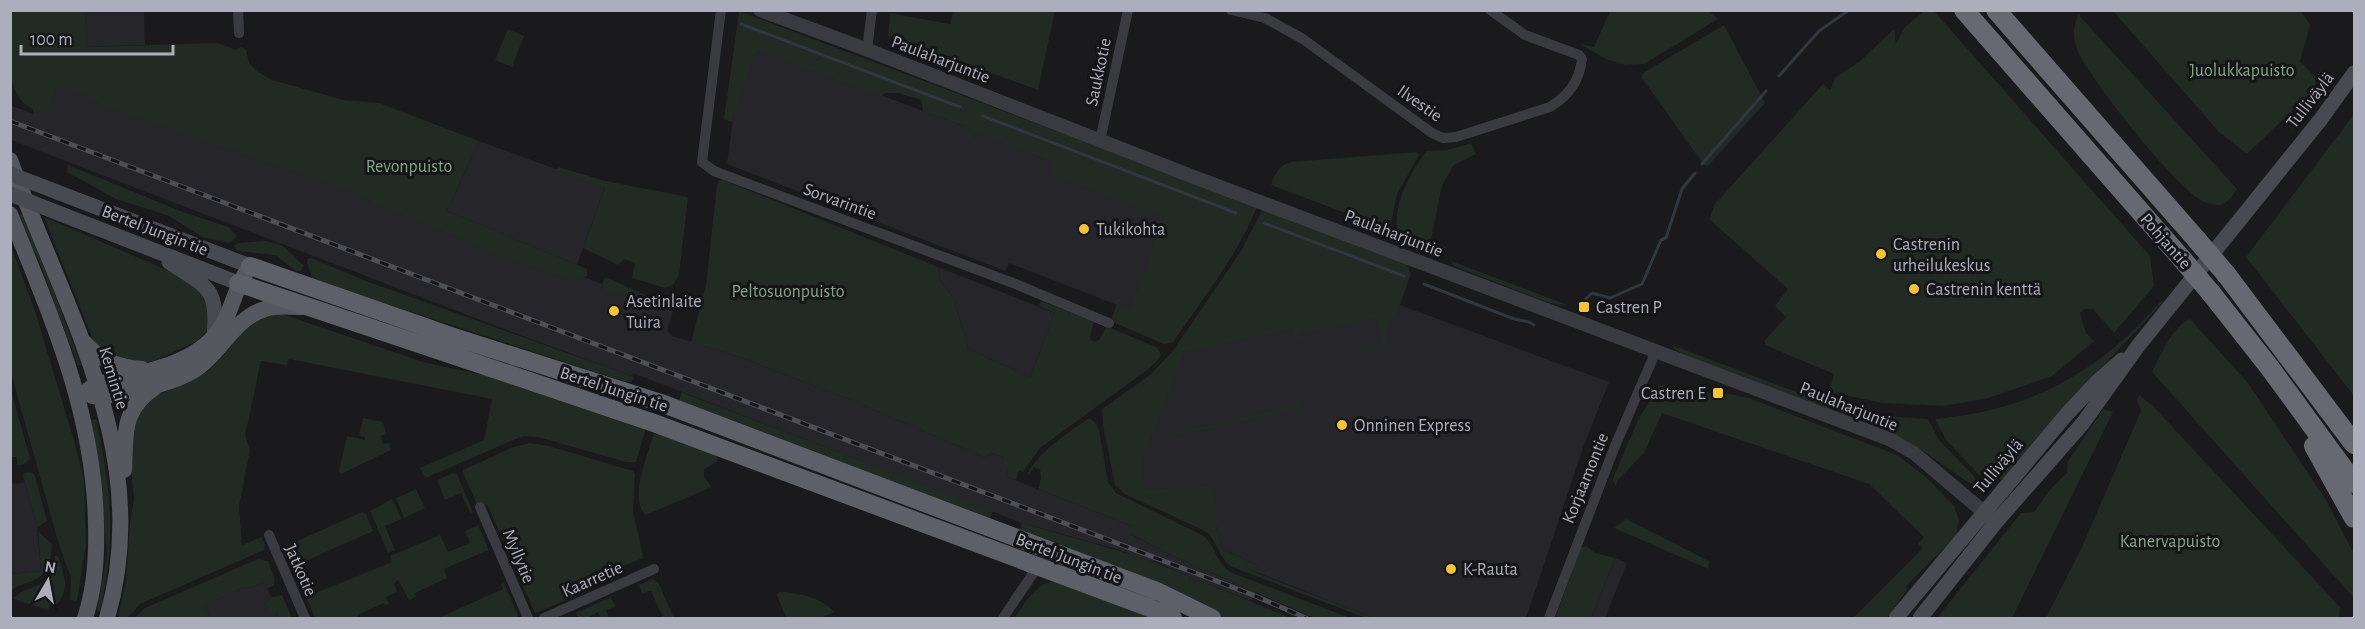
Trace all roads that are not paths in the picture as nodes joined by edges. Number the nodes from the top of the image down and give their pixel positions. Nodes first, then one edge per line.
1 (238, 10) edge
2 (721, 10) edge
3 (760, 10) edge
4 (872, 10) edge
5 (1128, 10) edge
6 (1231, 10) edge
7 (1490, 10) edge
8 (1964, 10) edge
9 (1996, 10) edge
10 (239, 33) dead end
11 (867, 50) junction
12 (2355, 73) edge
13 (1100, 141) junction
14 (10, 160) edge
15 (10, 174) edge
16 (10, 194) edge
17 (10, 214) edge
18 (146, 247) junction
19 (250, 266) junction
20 (243, 284) junction
21 (309, 307) junction
22 (1109, 323) dead end
23 (219, 339) junction
24 (83, 340) junction
25 (2138, 346) junction
26 (1656, 351) junction
27 (2287, 353) junction
28 (2270, 368) junction
29 (157, 377) junction
30 (99, 390) junction
31 (78, 396) junction
32 (2355, 434) edge
33 (2355, 444) edge
34 (2355, 483) edge
35 (122, 504) junction
36 (480, 507) dead end
37 (1983, 513) junction
38 (2355, 518) edge
39 (1996, 522) junction
40 (268, 535) dead end
41 (1047, 549) junction
42 (1039, 566) junction
43 (654, 569) dead end
44 (85, 618) edge
45 (107, 618) edge
46 (304, 618) edge
47 (528, 618) edge
48 (544, 618) edge
49 (1003, 618) edge
50 (1173, 618) edge
51 (1212, 618) edge
52 (1549, 618) edge
53 (1896, 618) edge
54 (1920, 618) edge

1 - 10 street
2 - 22 street, Sorvarintie
3 - 11 street, Paulaharjuntie
4 - 11 street
5 - 13 street, Saukkotie
6 - 7 street, Ilvestie
8 - 28 highway, Pohjantie, bridge
9 - 27 highway, Pohjantie, bridge
11 - 13 street, Paulaharjuntie
12 - 25 main road, Tulliväylä
13 - 26 street, Paulaharjuntie
14 - 24 main road, Kemintie
15 - 19 main road, Bertel Jungin tie, bridge
16 - 18 main road, Bertel Jungin tie, bridge
17 - 31 main road
18 - 20 main road, Bertel Jungin tie
18 - 23 main road
19 - 20 main road
19 - 41 highway, Bertel Jungin tie
20 - 21 highway, Bertel Jungin tie
20 - 23 main road
21 - 23 main road
21 - 42 highway, Bertel Jungin tie
23 - 29 main road
24 - 29 main road
24 - 30 main road, Kemintie
25 - 37 main road, Tulliväylä
25 - 39 main road, Tulliväylä
26 - 37 street, Paulaharjuntie
26 - 52 street, Korjaamontie
27 - 32 highway
27 - 33 highway, Pohjantie
28 - 34 highway, Pohjantie
28 - 38 highway
29 - 30 main road
29 - 35 main road
30 - 31 main road
30 - 35 main road, Kemintie
31 - 44 main road
35 - 45 main road, Kemintie
36 - 47 street, Myllytie
37 - 39 street, Paulaharjuntie
37 - 53 main road, Tulliväylä
39 - 54 main road, Tulliväylä
40 - 46 street, Jatkotie
41 - 42 street
41 - 51 highway, Bertel Jungin tie
42 - 49 street
42 - 50 highway, Bertel Jungin tie
43 - 48 street, Kaarretie

